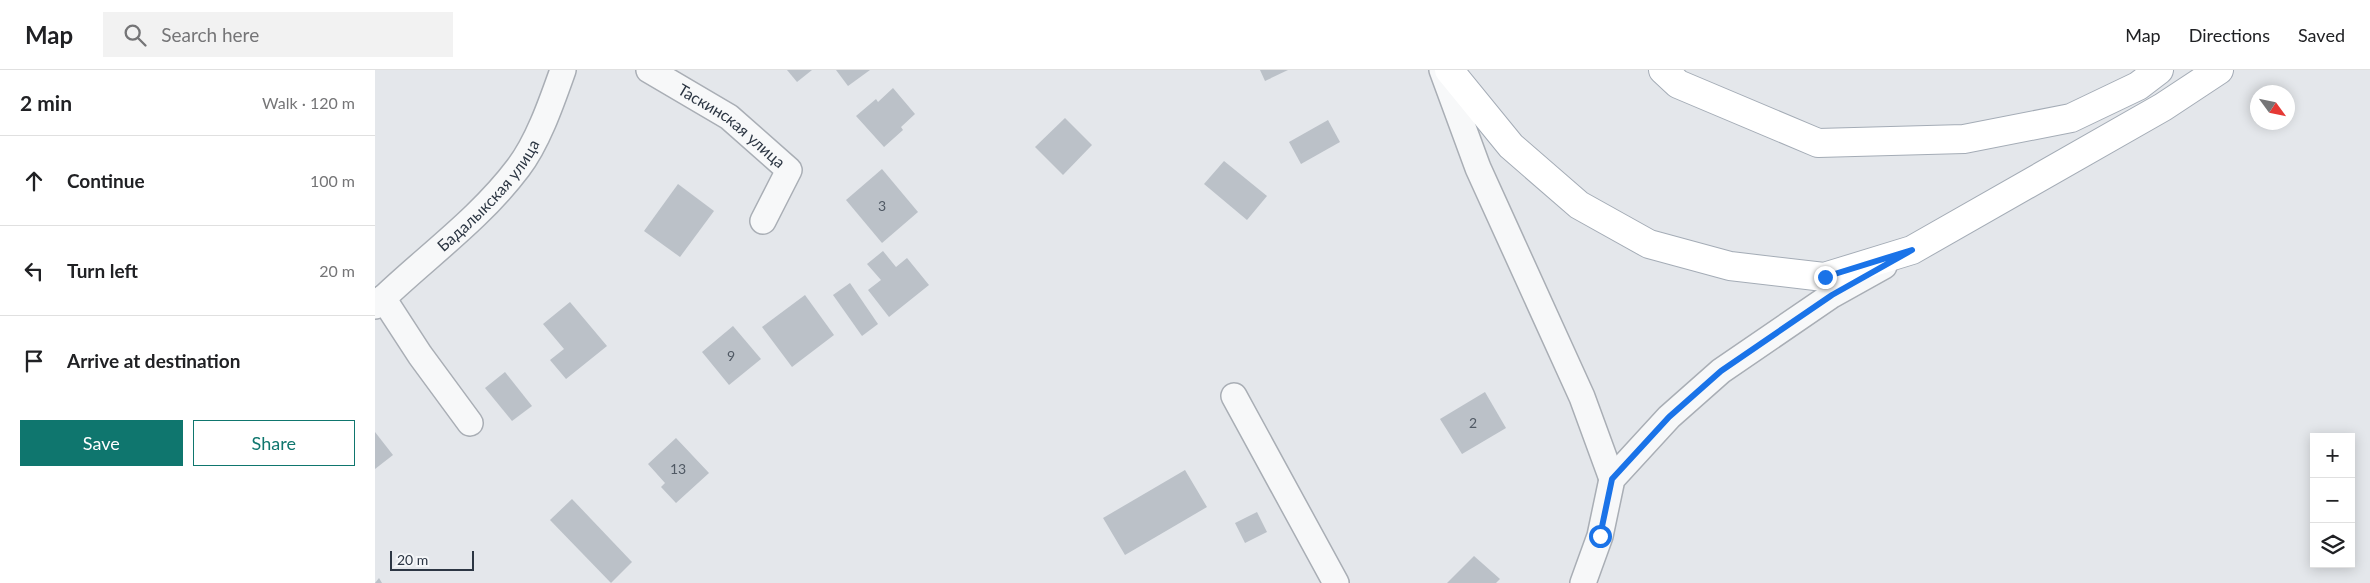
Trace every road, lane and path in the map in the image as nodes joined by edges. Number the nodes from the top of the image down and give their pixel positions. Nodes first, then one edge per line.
1 (563, 70) edge
2 (649, 70) edge
3 (1441, 70) edge
4 (1449, 70) edge
5 (1663, 70) edge
6 (2159, 70) edge
7 (2219, 70) edge
8 (763, 221) dead end
9 (1912, 250) junction
10 (379, 302) edge
11 (1234, 396) dead end
12 (470, 423) dead end
13 (1612, 479) junction
14 (1336, 583) edge
15 (1583, 583) edge

1 - 10 street, Бадалыкская улица
2 - 8 street, Таскинская улица
3 - 13 street
4 - 9 main road
5 - 6 main road
7 - 9 main road
9 - 13 street
10 - 12 street, Бадалыкская улица
11 - 14 street
13 - 15 street

